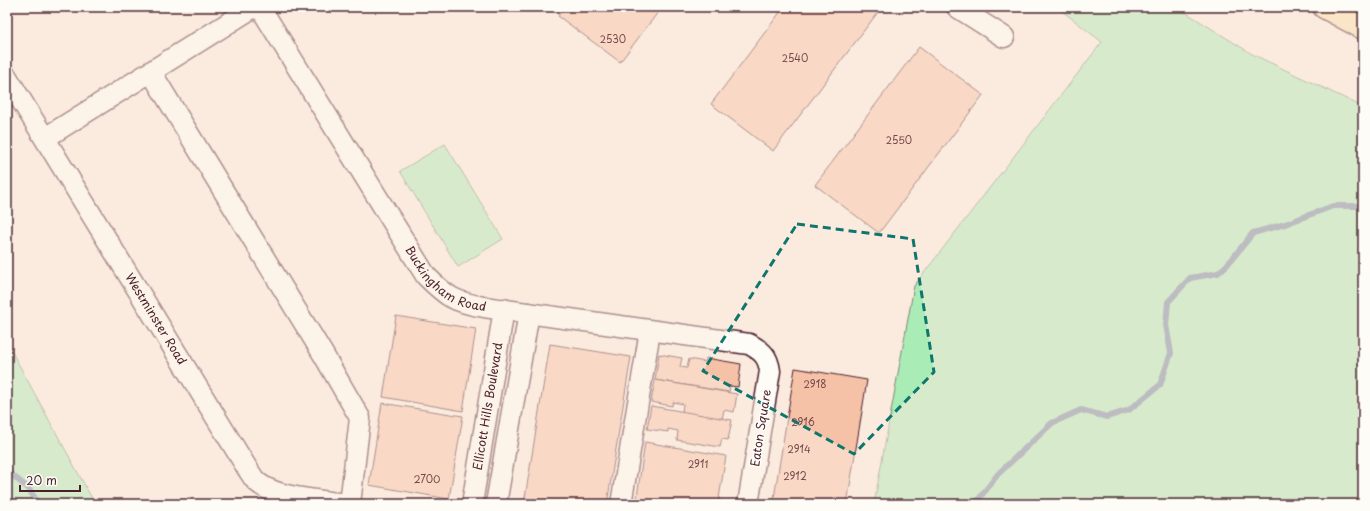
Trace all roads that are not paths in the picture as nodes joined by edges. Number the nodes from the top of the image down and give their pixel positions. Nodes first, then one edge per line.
1 (254, 7) edge
2 (260, 7) edge
3 (957, 7) edge
4 (1324, 7) edge
5 (1363, 28) edge
6 (1004, 37) dead end
7 (152, 72) junction
8 (7, 76) edge
9 (45, 138) junction
10 (504, 309) junction
11 (529, 313) junction
12 (650, 331) junction
13 (763, 354) joint
14 (345, 504) edge
15 (350, 504) edge
16 (472, 504) edge
17 (496, 504) edge
18 (621, 504) edge
19 (748, 504) edge

1 - 7 street
2 - 10 street, Buckingham Road
3 - 6 street
4 - 5 highway
7 - 9 street
7 - 15 street
8 - 9 street, Westminster Road
9 - 14 street, Westminster Road
10 - 11 street, Buckingham Road
10 - 16 street, Ellicott Hills Boulevard
11 - 12 street, Buckingham Road
11 - 17 street, Ellicott Hills Boulevard
12 - 13 street, Buckingham Road
12 - 18 street
13 - 19 street, Eaton Square

